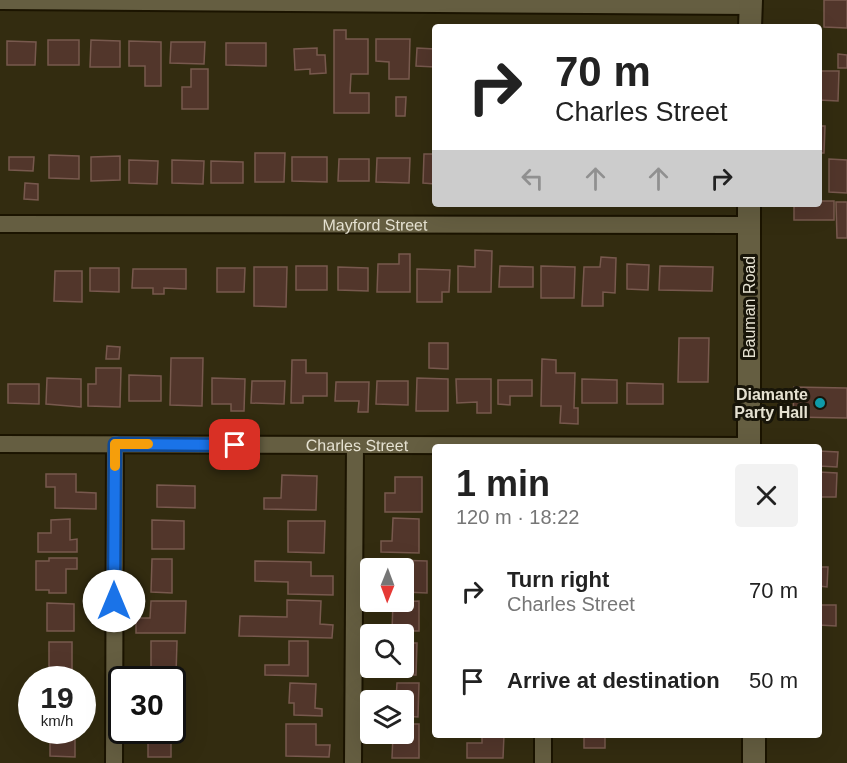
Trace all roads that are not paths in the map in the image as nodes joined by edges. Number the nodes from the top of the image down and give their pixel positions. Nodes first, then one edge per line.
1 (0, 1) edge
2 (751, 11) edge
3 (749, 214) edge
4 (0, 224) edge
5 (0, 444) edge
6 (115, 444) junction
7 (749, 444) edge
8 (355, 445) junction
9 (432, 446) edge
10 (543, 738) edge
11 (754, 738) edge
12 (114, 763) edge
13 (353, 763) edge
14 (543, 763) edge
15 (754, 763) edge

1 - 2 street
3 - 4 street, Mayford Street
3 - 7 street, Bauman Road
5 - 6 street, Charles Street
6 - 8 street, Charles Street
6 - 12 street
8 - 9 street, Charles Street
8 - 13 street
10 - 14 street
11 - 15 street

